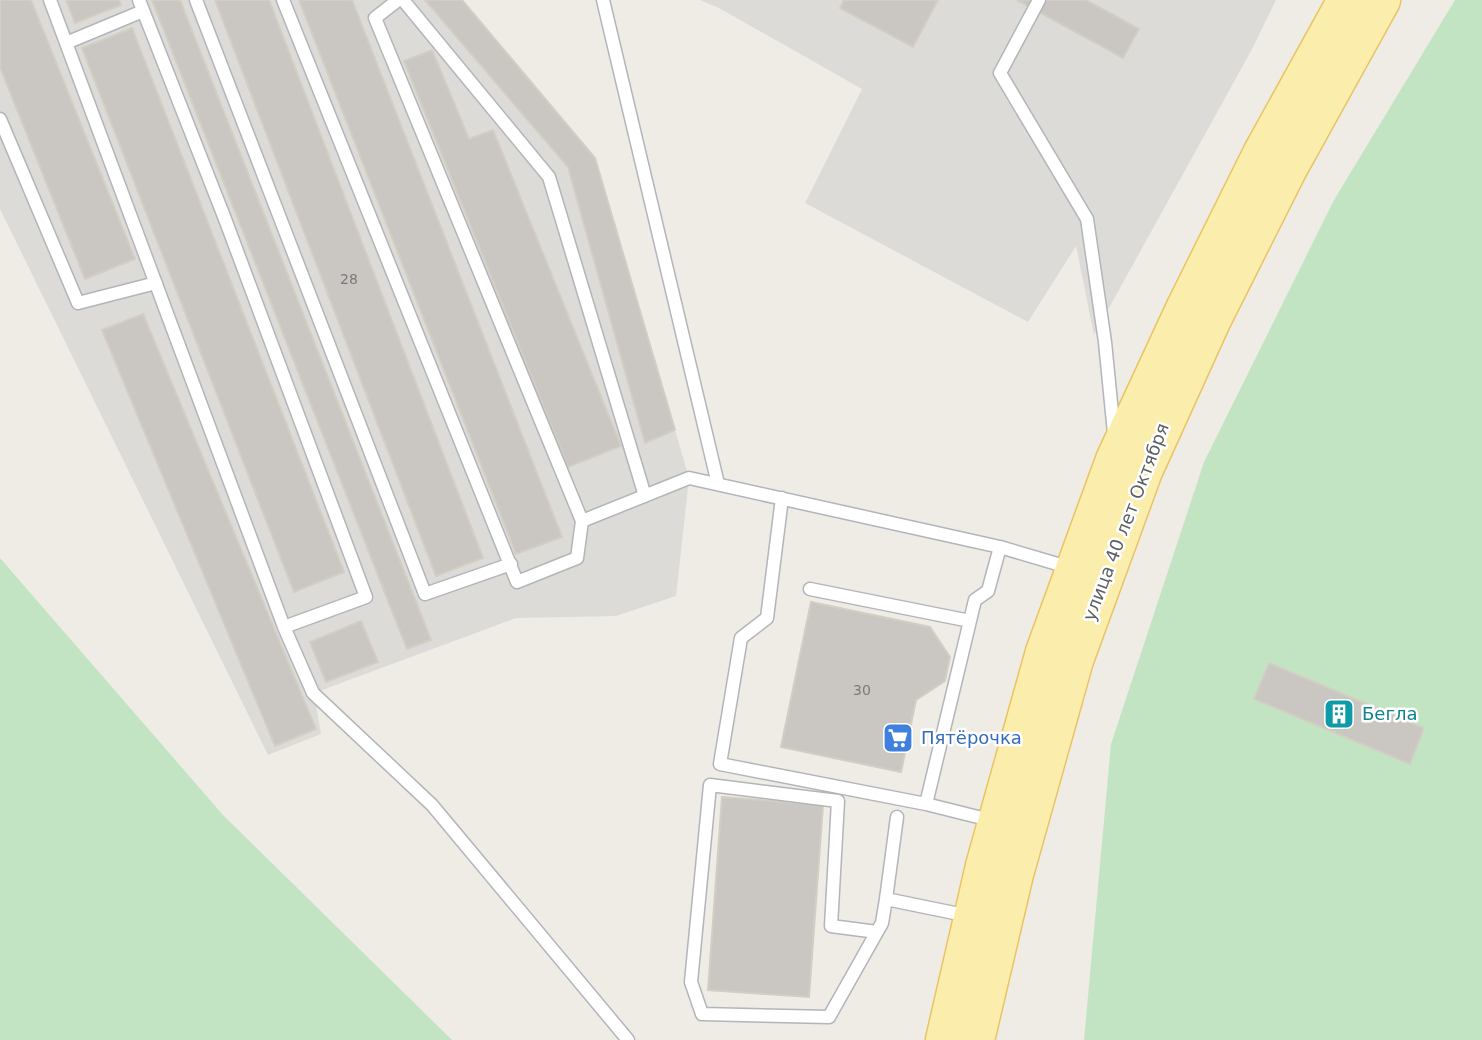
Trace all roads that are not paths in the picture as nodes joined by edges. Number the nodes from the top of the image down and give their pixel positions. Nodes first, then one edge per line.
1 (50, 0) edge
2 (196, 0) edge
3 (282, 0) edge
4 (398, 0) edge
5 (403, 0) edge
6 (603, 0) edge
7 (1039, 0) edge
8 (1347, 0) edge
9 (1381, 0) edge
10 (141, 5) edge
11 (66, 43) junction
12 (0, 118) edge
13 (156, 283) junction
14 (1115, 460) junction
15 (719, 484) junction
16 (645, 496) junction
17 (782, 498) junction
18 (582, 521) junction
19 (1000, 547) junction
20 (510, 564) junction
21 (1074, 569) junction
22 (810, 589) dead end
23 (971, 621) junction
24 (284, 628) junction
25 (926, 804) junction
26 (897, 817) dead end
27 (997, 822) junction
28 (886, 899) junction
29 (972, 917) junction
30 (877, 932) junction
31 (628, 1040) edge
32 (945, 1040) edge
33 (975, 1040) edge

1 - 11 lane
2 - 20 lane
3 - 20 lane
4 - 18 lane
5 - 16 lane
6 - 15 lane
7 - 14 lane
8 - 14 main road, улица 40 лет Октября
9 - 33 main road, улица 40 лет Октября
10 - 11 lane
10 - 24 lane
11 - 13 lane
12 - 13 lane
13 - 24 lane
14 - 21 main road, улица 40 лет Октября
15 - 16 lane
15 - 17 lane
16 - 18 lane
17 - 19 lane
17 - 25 lane
18 - 20 lane
19 - 21 lane
19 - 23 lane
21 - 27 main road, улица 40 лет Октября
22 - 23 lane
23 - 25 lane
24 - 31 lane
25 - 27 lane
26 - 28 lane
27 - 29 main road, улица 40 лет Октября
28 - 29 lane
28 - 30 lane
29 - 32 main road, улица 40 лет Октября
30 - 30 lane

